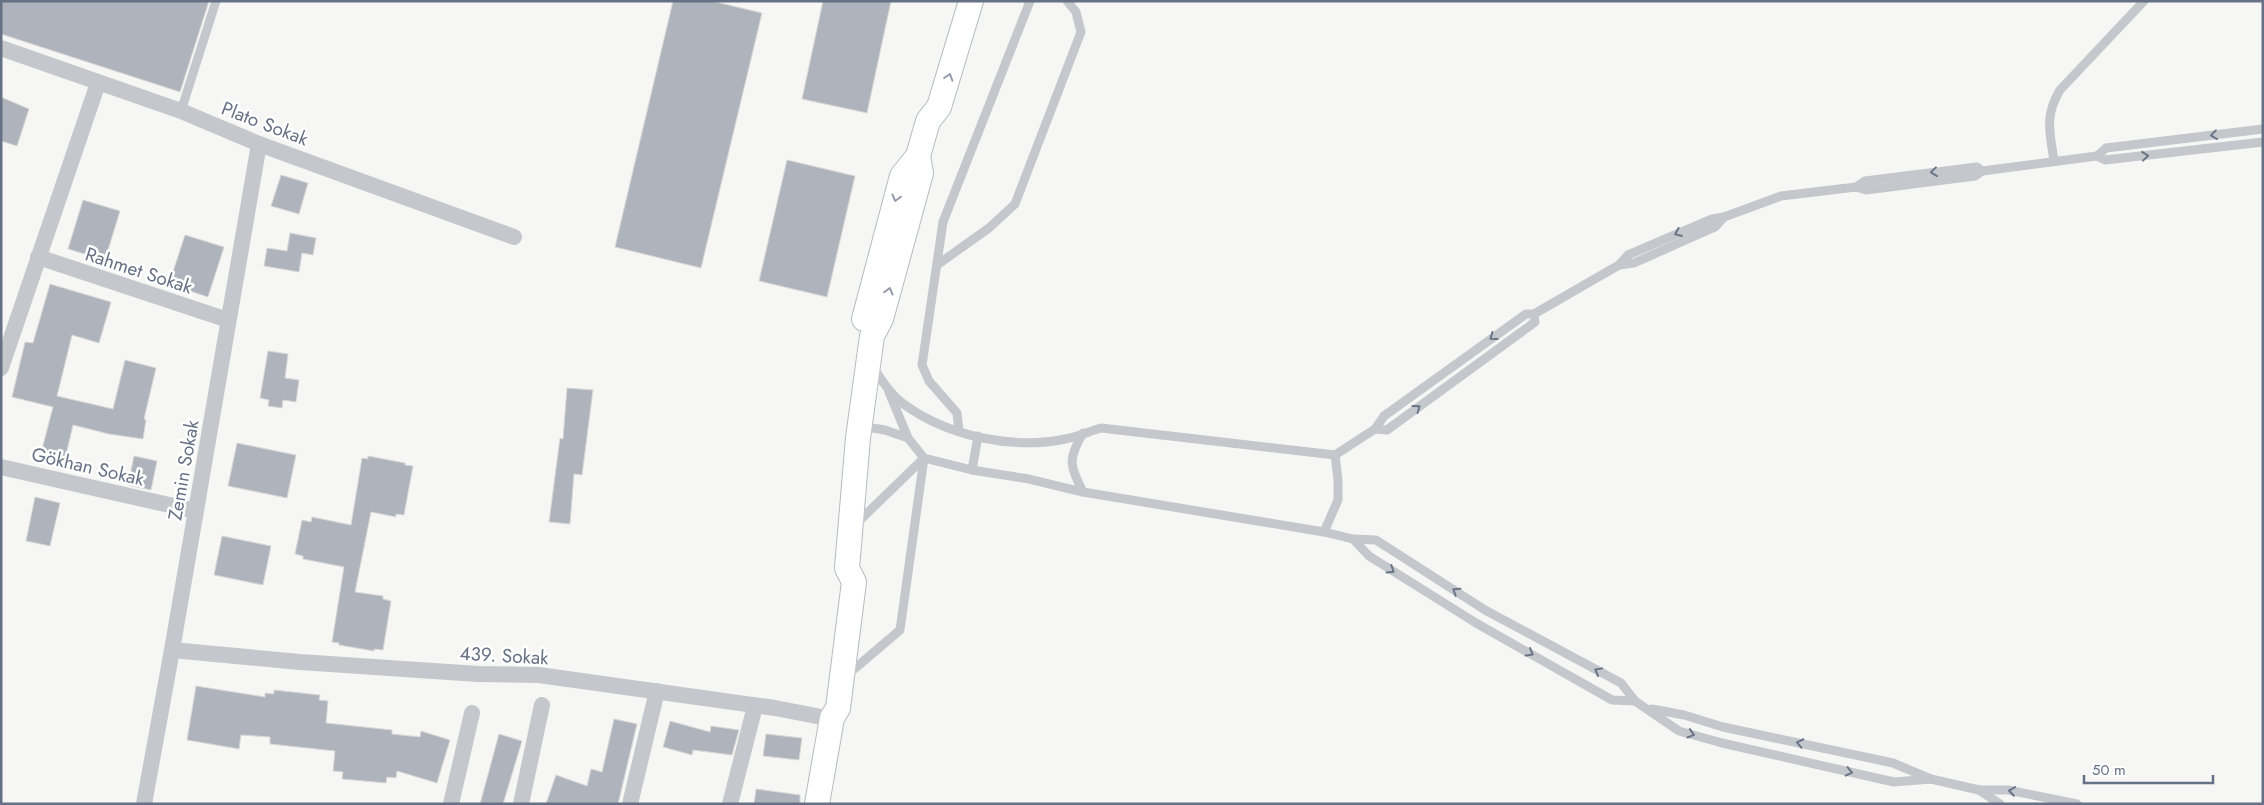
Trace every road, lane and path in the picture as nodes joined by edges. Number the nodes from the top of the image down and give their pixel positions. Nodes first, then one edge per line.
1 (216, 1) edge
2 (954, 1) edge
3 (971, 1) edge
4 (1030, 1) edge
5 (1067, 1) edge
6 (2144, 1) edge
7 (1, 48) edge
8 (98, 83) junction
9 (182, 111) junction
10 (928, 121) junction
11 (2263, 129) edge
12 (2263, 142) edge
13 (259, 144) junction
14 (2097, 156) junction
15 (2054, 161) junction
16 (514, 237) dead end
17 (38, 258) junction
18 (936, 266) junction
19 (1534, 314) junction
20 (228, 320) junction
21 (869, 360) junction
22 (1, 368) edge
23 (883, 383) junction
24 (860, 426) junction
25 (1375, 429) junction
26 (959, 431) junction
27 (1083, 433) junction
28 (978, 436) junction
29 (908, 438) junction
30 (1335, 456) junction
31 (924, 458) junction
32 (1, 467) edge
33 (972, 470) junction
34 (1083, 492) junction
35 (196, 511) junction
36 (851, 528) junction
37 (1324, 532) junction
38 (1353, 539) junction
39 (847, 568) junction
40 (172, 650) junction
41 (842, 679) junction
42 (657, 691) junction
43 (1635, 700) junction
44 (542, 705) dead end
45 (755, 706) junction
46 (1650, 709) junction
47 (472, 714) dead end
48 (832, 718) junction
49 (1931, 779) junction
50 (1979, 790) junction
51 (144, 804) edge
52 (451, 804) edge
53 (521, 804) edge
54 (630, 804) edge
55 (730, 804) edge
56 (816, 804) edge
57 (2000, 804) edge
58 (2077, 804) edge

1 - 9 lane
2 - 10 main road
10 -> 3 main road
4 - 18 lane
5 - 18 lane
6 - 15 lane
7 - 8 street, Plato Sokak
8 - 9 street, Plato Sokak
8 - 17 street
9 - 13 street, Plato Sokak
10 - 21 main road
11 -> 14 lane
14 -> 12 lane
13 - 16 street, Plato Sokak
13 - 20 street, Zemin Sokak
14 - 15 lane
15 - 19 lane
17 - 20 street, Rahmet Sokak
17 - 22 street
18 - 26 lane
19 -> 25 lane
25 -> 19 lane
20 - 35 street, Zemin Sokak
21 - 23 lane
21 - 24 main road
23 - 26 lane
23 - 29 lane
24 - 29 lane
24 - 36 main road
25 - 30 lane
26 - 28 lane
27 - 28 lane
27 - 30 lane
27 - 34 lane
28 - 33 lane
29 - 31 lane
30 - 37 lane
31 - 33 lane
31 - 36 lane
31 - 41 lane
32 - 35 street, Gökhan Sokak
33 - 34 lane
34 - 37 lane
35 - 40 street, Zemin Sokak
36 - 39 main road
37 - 38 lane
38 -> 43 lane
43 -> 38 lane
39 - 41 main road
39 - 48 main road
40 - 42 street, 439. Sokak
40 - 51 street, Zemin Sokak
41 - 48 main road
42 - 45 street, 439. Sokak
42 - 54 street
43 - 46 lane
44 - 53 street
45 - 48 street, 439. Sokak
45 - 55 street
49 -> 46 lane
46 -> 49 lane
47 - 52 street
48 - 56 main road
49 - 50 lane
50 - 57 lane
58 -> 50 lane

